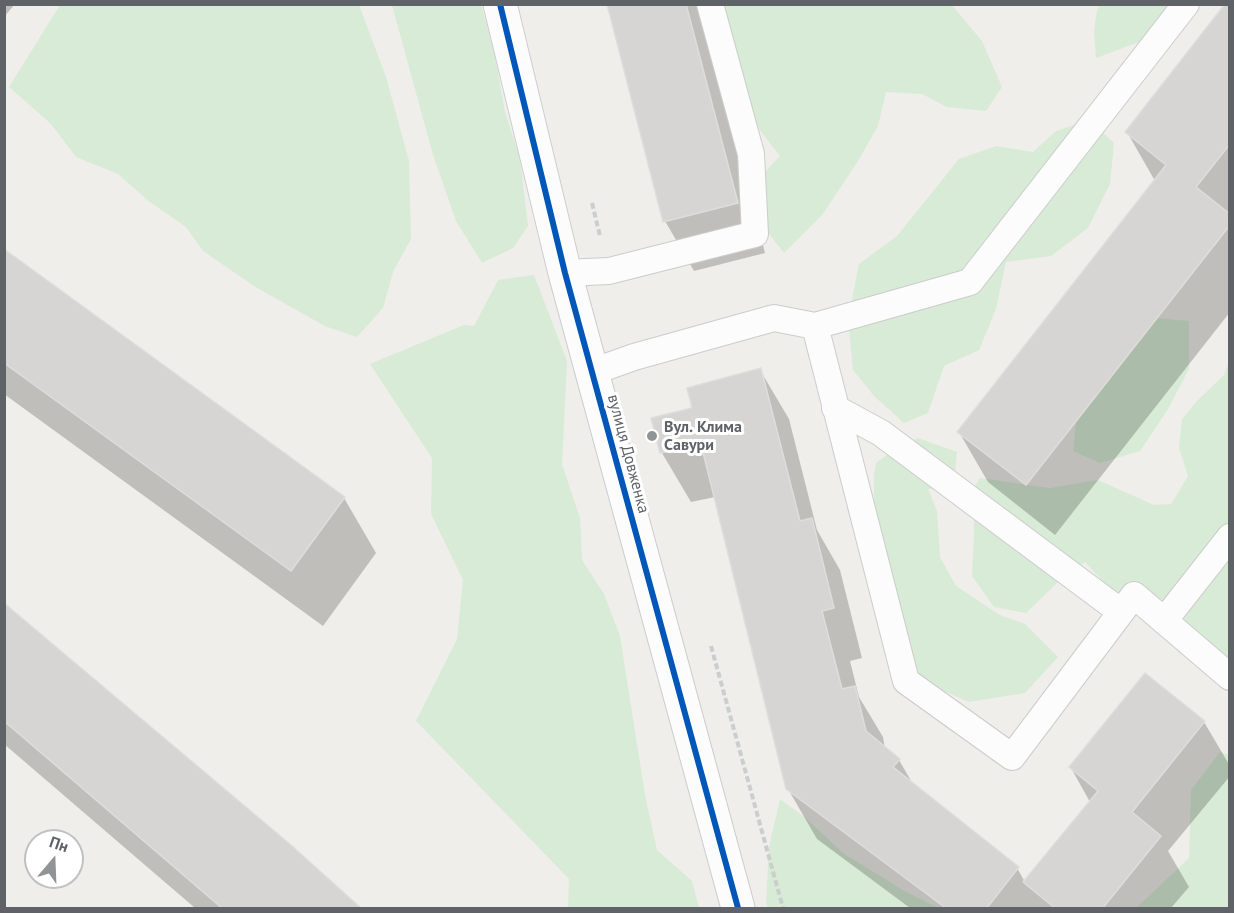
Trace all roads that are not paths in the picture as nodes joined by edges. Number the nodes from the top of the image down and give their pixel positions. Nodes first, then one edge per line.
1 (500, 4) edge
2 (710, 4) edge
3 (1186, 4) edge
4 (565, 273) junction
5 (815, 327) junction
6 (592, 372) junction
7 (835, 408) junction
8 (1230, 537) edge
9 (1121, 612) junction
10 (1164, 621) junction
11 (1230, 677) edge
12 (738, 909) edge

1 - 4 street, вулиця Довженка
2 - 4 lane
3 - 5 lane
4 - 6 street, вулиця Довженка
5 - 6 lane
5 - 7 lane
6 - 12 street, вулиця Довженка
7 - 9 lane
7 - 9 lane
8 - 10 lane
9 - 10 lane
10 - 11 lane

